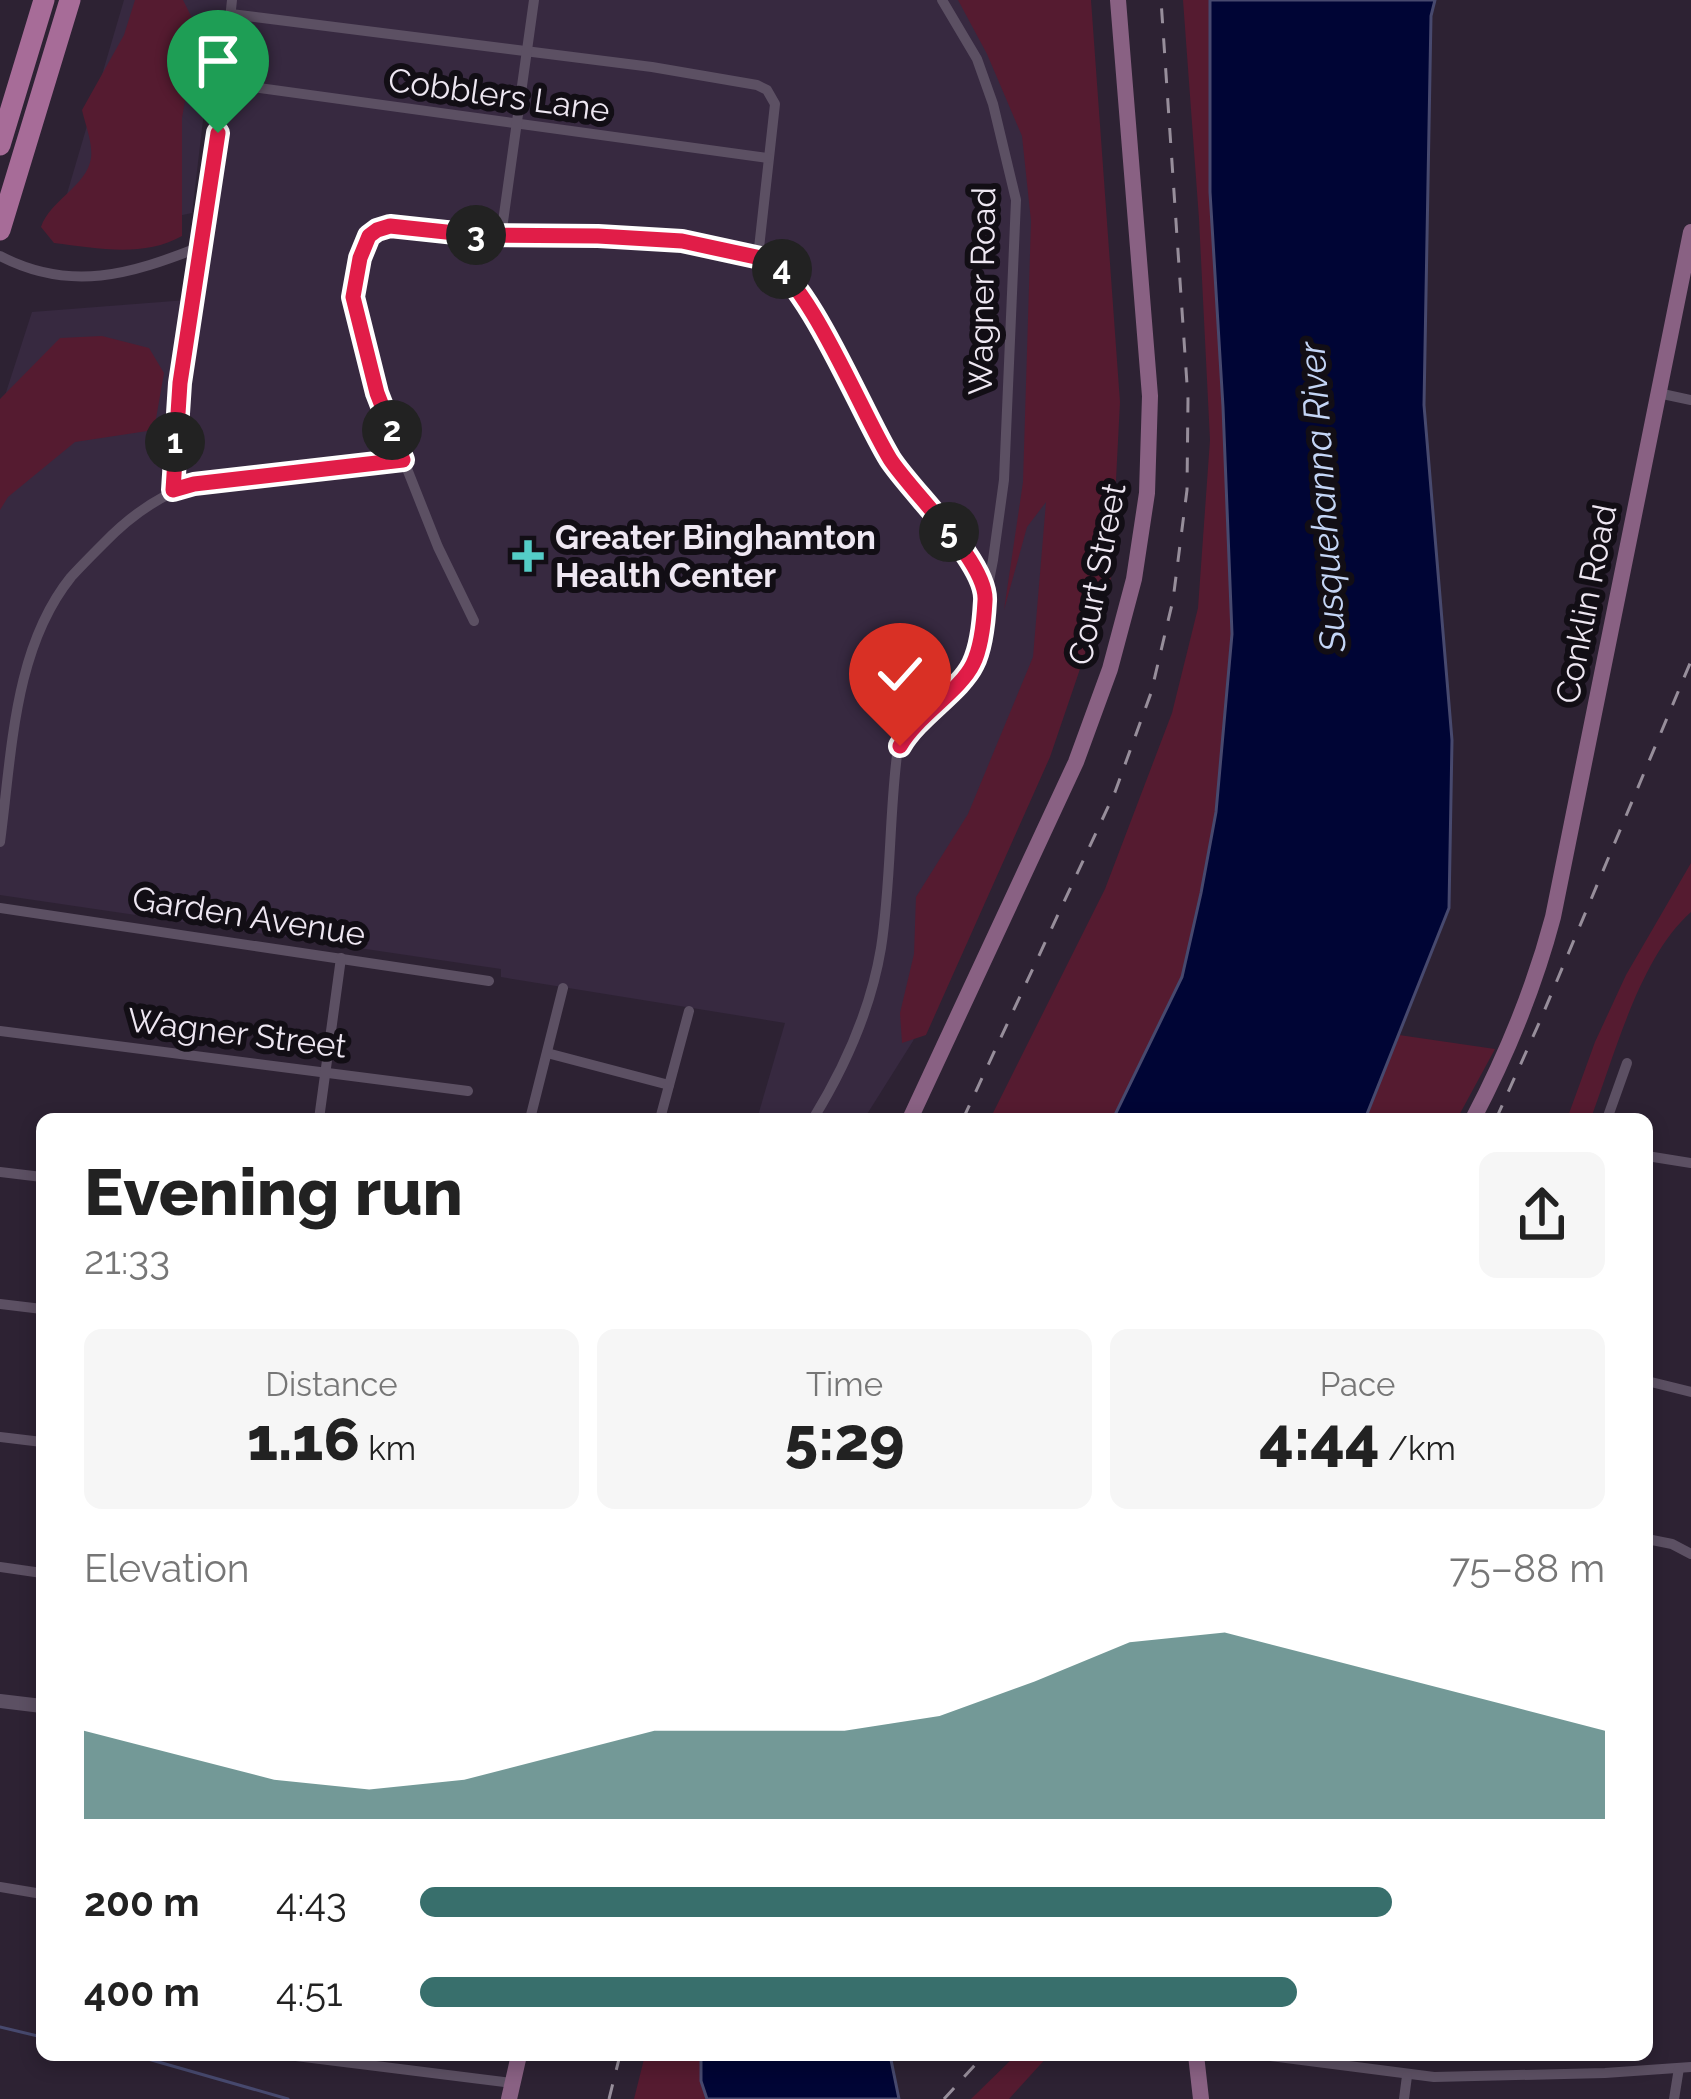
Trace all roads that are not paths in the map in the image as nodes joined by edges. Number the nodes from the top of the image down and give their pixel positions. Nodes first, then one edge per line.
1 (44, 0) edge
2 (70, 0) edge
3 (534, 0) edge
4 (942, 0) edge
5 (1118, 0) edge
6 (232, 7) edge
7 (527, 51) junction
8 (224, 83) junction
9 (516, 123) junction
10 (0, 145) edge
11 (768, 158) junction
12 (0, 230) edge
13 (1691, 232) edge
14 (501, 236) junction
15 (200, 247) junction
16 (758, 257) junction
17 (5, 259) edge
18 (1658, 393) junction
19 (1691, 400) edge
20 (403, 460) junction
21 (173, 490) junction
22 (986, 595) junction
23 (474, 621) dead end
24 (0, 842) edge
25 (0, 908) edge
26 (341, 958) junction
27 (489, 981) dead end
28 (563, 988) dead end
29 (688, 1011) dead end
30 (0, 1031) edge
31 (547, 1053) junction
32 (1627, 1063) dead end
33 (326, 1072) junction
34 (669, 1085) junction
35 (468, 1091) dead end
36 (320, 1113) edge
37 (532, 1113) edge
38 (662, 1113) edge
39 (817, 1113) edge
40 (913, 1113) edge
41 (1476, 1113) edge
42 (1609, 1113) edge
43 (1653, 1157) edge
44 (1691, 1163) edge
45 (0, 1172) edge
46 (36, 1177) edge
47 (0, 1304) edge
48 (36, 1308) edge
49 (1653, 1382) edge
50 (1691, 1392) edge
51 (0, 1437) edge
52 (36, 1441) edge
53 (1653, 1540) edge
54 (1691, 1554) edge
55 (0, 1567) edge
56 (36, 1572) edge
57 (0, 1700) edge
58 (36, 1705) edge
59 (0, 1887) edge
60 (36, 1893) edge
61 (327, 2061) edge
62 (518, 2061) edge
63 (1197, 2061) edge
64 (1306, 2061) edge
65 (1685, 2067) edge
66 (1407, 2075) junction
67 (511, 2091) edge
68 (1201, 2099) edge
69 (1404, 2099) edge
70 (1674, 2099) edge

1 - 10 highway
2 - 12 highway
3 - 7 street
4 - 22 street, Wagner Road
5 - 40 main road, Court Street
6 - 7 street
6 - 8 street
7 - 9 street
7 - 11 street
8 - 9 street, Cobblers Lane
8 - 15 street
9 - 11 street, Cobblers Lane
9 - 14 street
11 - 16 street
13 - 18 main road, Conklin Road
14 - 16 street
14 - 20 street
15 - 17 street
15 - 21 street
16 - 22 street
18 - 19 street
18 - 41 main road, Conklin Road
20 - 21 street
20 - 23 street
21 - 24 street
22 - 39 street, Wagner Road
25 - 26 street, Garden Avenue
26 - 27 street, Garden Avenue
26 - 33 street
28 - 31 street
29 - 34 street
30 - 33 street, Wagner Street
31 - 34 street
31 - 37 street
32 - 42 street
33 - 35 street, Wagner Street
33 - 36 street
34 - 38 street
43 - 44 street
45 - 46 street
47 - 48 street
49 - 50 street
51 - 52 street
53 - 54 street
55 - 56 street
57 - 58 street
59 - 60 street
61 - 67 street
62 - 67 main road
63 - 68 main road
64 - 66 street
65 - 66 street
65 - 70 street
66 - 69 street

